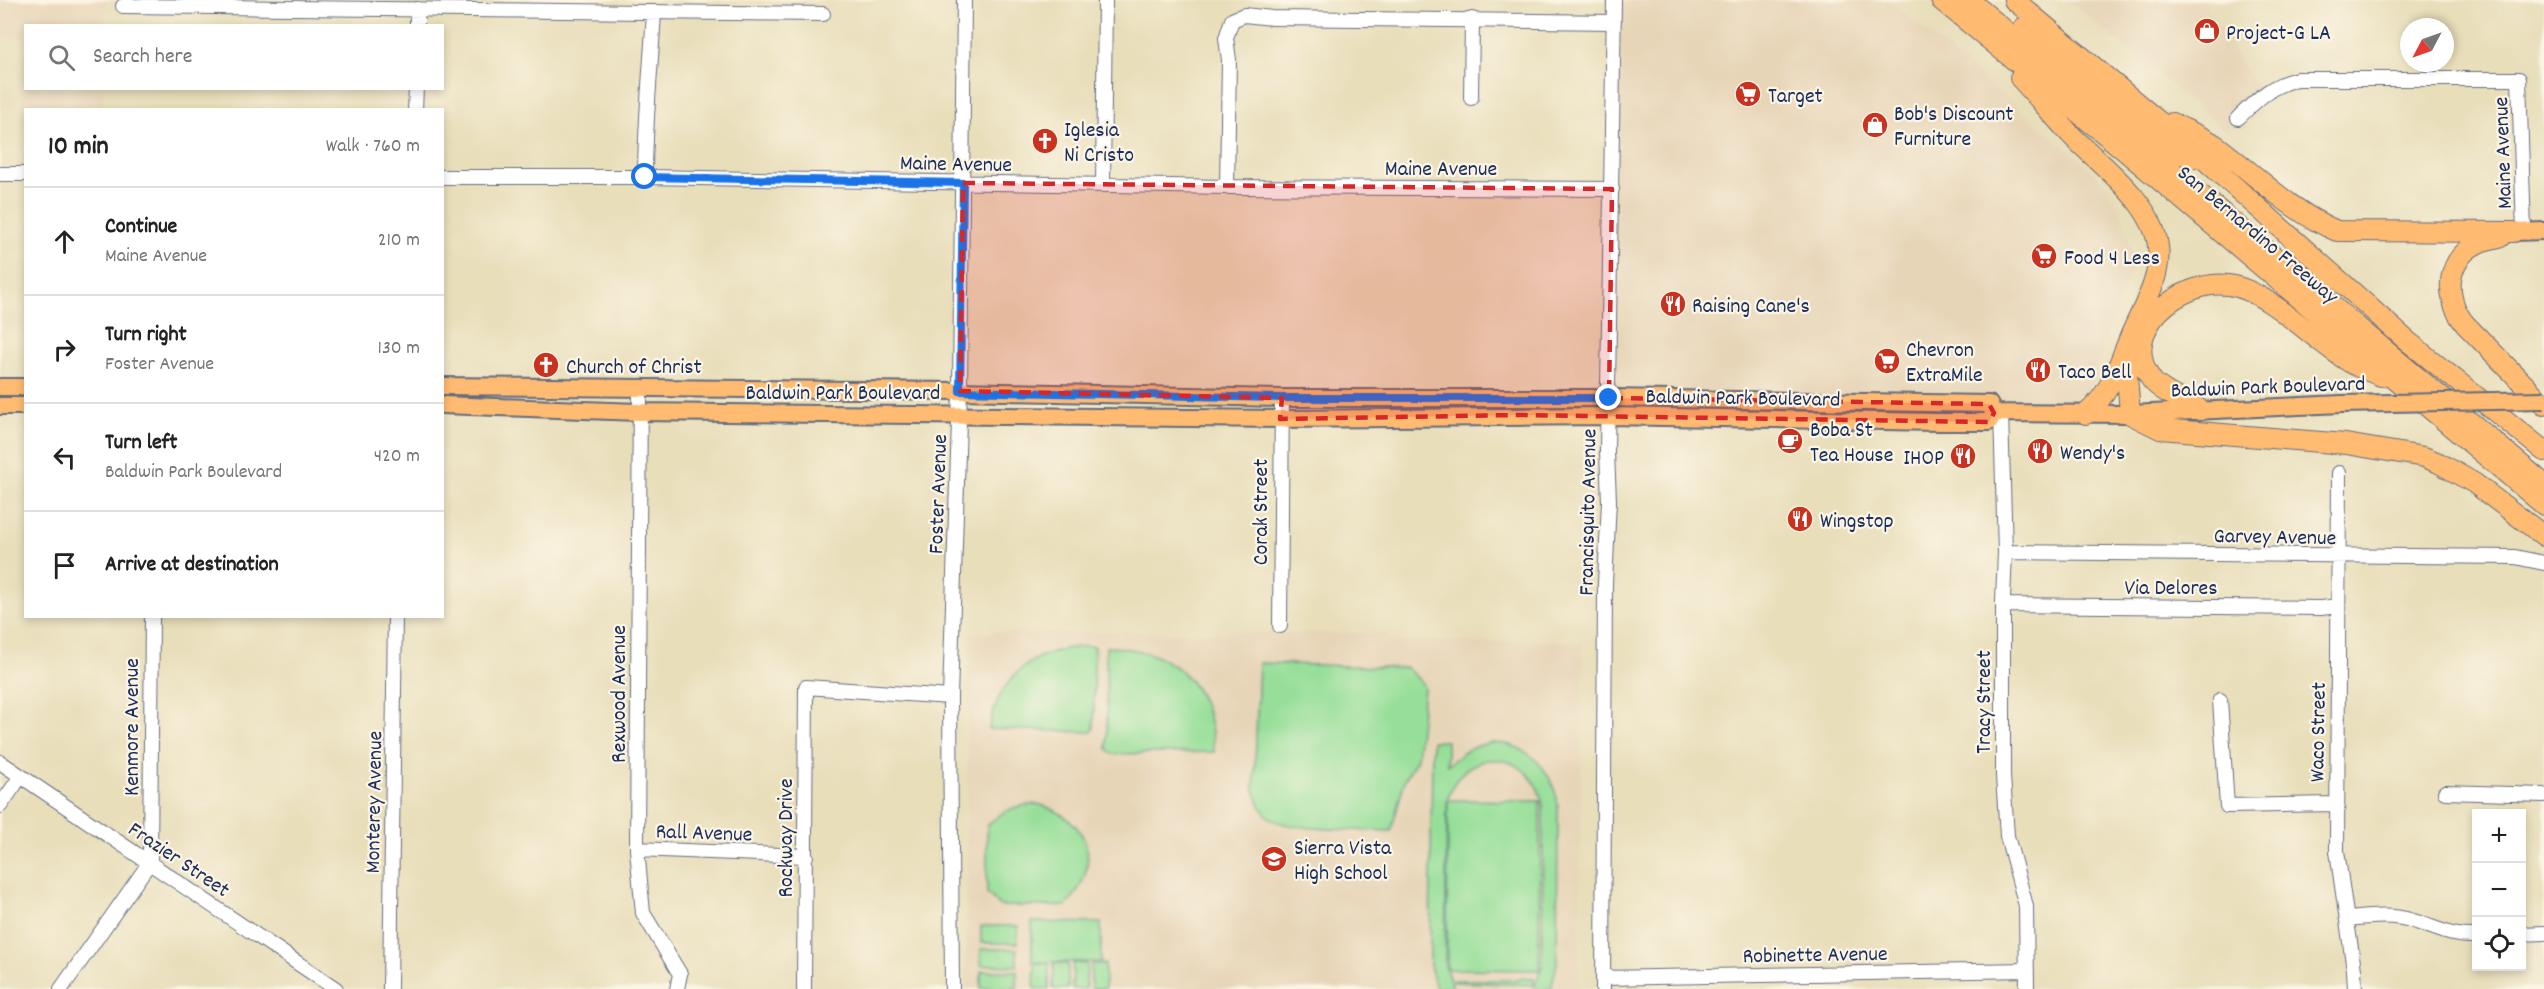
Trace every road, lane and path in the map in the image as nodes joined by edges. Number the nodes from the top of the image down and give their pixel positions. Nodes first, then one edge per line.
1 (964, 0) edge
2 (1105, 0) edge
3 (1614, 0) edge
4 (1941, 0) edge
5 (1969, 0) edge
6 (1989, 0) edge
7 (2014, 0) edge
8 (123, 6) dead end
9 (417, 9) junction
10 (654, 12) junction
11 (823, 14) dead end
12 (1472, 19) junction
13 (1614, 22) junction
14 (417, 24) edge
15 (1978, 31) junction
16 (416, 90) edge
17 (1470, 98) dead end
18 (2139, 107) junction
19 (415, 108) edge
20 (2238, 118) dead end
21 (2206, 161) junction
22 (0, 174) edge
23 (24, 174) edge
24 (444, 177) edge
25 (645, 177) junction
26 (963, 183) junction
27 (1103, 185) junction
28 (1227, 187) junction
29 (1612, 189) junction
30 (2544, 231) edge
31 (2519, 232) junction
32 (2126, 350) junction
33 (2400, 384) junction
34 (444, 386) edge
35 (0, 387) edge
36 (24, 387) edge
37 (640, 388) junction
38 (960, 391) junction
39 (1282, 398) junction
40 (1609, 398) junction
41 (2544, 400) edge
42 (1819, 401) junction
43 (444, 405) edge
44 (2544, 405) edge
45 (0, 406) edge
46 (24, 406) edge
47 (2201, 410) junction
48 (639, 412) junction
49 (1997, 413) junction
50 (959, 414) junction
51 (2086, 414) junction
52 (2130, 414) junction
53 (1608, 416) junction
54 (1755, 418) junction
55 (1280, 419) junction
56 (2544, 451) edge
57 (2339, 473) dead end
58 (2544, 484) edge
59 (2544, 504) edge
60 (2544, 536) edge
61 (2005, 552) junction
62 (2337, 557) junction
63 (2544, 563) edge
64 (2003, 605) junction
65 (2338, 606) junction
66 (152, 618) edge
67 (395, 618) edge
68 (1280, 626) dead end
69 (950, 697) junction
70 (2220, 700) dead end
71 (0, 762) edge
72 (21, 776) junction
73 (2445, 792) dead end
74 (2544, 795) edge
75 (2336, 804) junction
76 (0, 806) edge
77 (637, 849) junction
78 (806, 856) junction
79 (150, 862) junction
80 (2348, 919) junction
81 (2544, 933) edge
82 (2526, 934) edge
83 (2472, 936) edge
84 (2027, 970) junction
85 (1603, 984) edge
86 (60, 989) edge
87 (336, 989) edge
88 (390, 989) edge
89 (677, 989) edge
90 (804, 989) edge
91 (952, 989) edge
92 (2027, 989) edge
93 (2355, 989) edge

1 - 26 street, Foster Avenue
2 - 27 street
3 - 13 street, Francisquito Avenue
4 - 15 highway, San Bernardino Freeway
5 - 58 highway
6 - 21 highway
7 - 18 highway, San Bernardino Freeway
8 - 9 street
9 - 10 street
9 - 14 street
10 - 11 street
10 - 25 street
12 - 13 street
12 - 17 street
12 - 28 street
13 - 29 street, Francisquito Avenue
15 - 32 highway
15 - 33 highway, San Bernardino Freeway
16 - 19 street
18 - 21 highway, San Bernardino Freeway
18 - 31 highway
20 - 31 street, Maine Avenue
21 - 56 highway, San Bernardino Freeway
22 - 23 street
24 - 25 street, Maine Avenue
25 - 26 street, Maine Avenue
26 - 27 street, Maine Avenue
26 - 38 street, Foster Avenue
27 - 28 street, Maine Avenue
28 - 29 street, Maine Avenue
29 - 40 street, Francisquito Avenue
30 - 31 main road
31 - 44 highway
32 - 51 highway
32 - 52 highway
33 - 47 highway
33 - 59 highway, San Bernardino Freeway
34 - 37 main road, Baldwin Park Boulevard
35 - 36 main road
37 - 38 main road, Baldwin Park Boulevard
37 - 48 street, Rexwood Avenue
38 - 39 main road, Baldwin Park Boulevard
38 - 50 street, Foster Avenue
39 - 40 main road, Baldwin Park Boulevard
39 - 55 street, Corak Street
40 - 42 main road, Baldwin Park Boulevard
40 - 53 street, Francisquito Avenue
41 - 47 main road, Baldwin Park Boulevard, bridge
42 - 49 main road, Baldwin Park Boulevard
42 - 54 main road
43 - 48 main road, Baldwin Park Boulevard
45 - 46 main road
47 - 52 main road, Baldwin Park Boulevard
48 - 50 main road, Baldwin Park Boulevard
48 - 77 street, Rexwood Avenue
49 - 51 main road, Baldwin Park Boulevard
49 - 54 main road, Baldwin Park Boulevard
49 - 61 street, Tracy Street
50 - 55 main road, Baldwin Park Boulevard
50 - 69 street, Foster Avenue
51 - 52 main road, Baldwin Park Boulevard
52 - 60 highway
53 - 54 main road, Baldwin Park Boulevard
53 - 55 main road, Baldwin Park Boulevard
53 - 85 street, Francisquito Avenue
55 - 68 street, Corak Street
57 - 62 street, Waco Street
61 - 62 street, Garvey Avenue
61 - 64 street, Tracy Street
62 - 63 street, Garvey Avenue
62 - 65 street, Waco Street
64 - 65 street, Via Delores
64 - 84 street, Tracy Street
65 - 75 street, Waco Street
66 - 79 street, Kenmore Avenue
67 - 88 street, Monterey Avenue
69 - 78 street, Rockway Drive
69 - 91 street, Foster Avenue
70 - 75 street
71 - 72 street, Frazier Street
72 - 76 street
72 - 79 street, Frazier Street
73 - 74 street
75 - 80 street, Waco Street
77 - 78 street, Rall Avenue
77 - 89 street, Rexwood Avenue
78 - 90 street, Rockway Drive
79 - 86 street
79 - 87 street, Frazier Street
80 - 83 street
80 - 93 street, Waco Street
81 - 82 street
84 - 85 street, Robinette Avenue
84 - 92 street, Tracy Street

